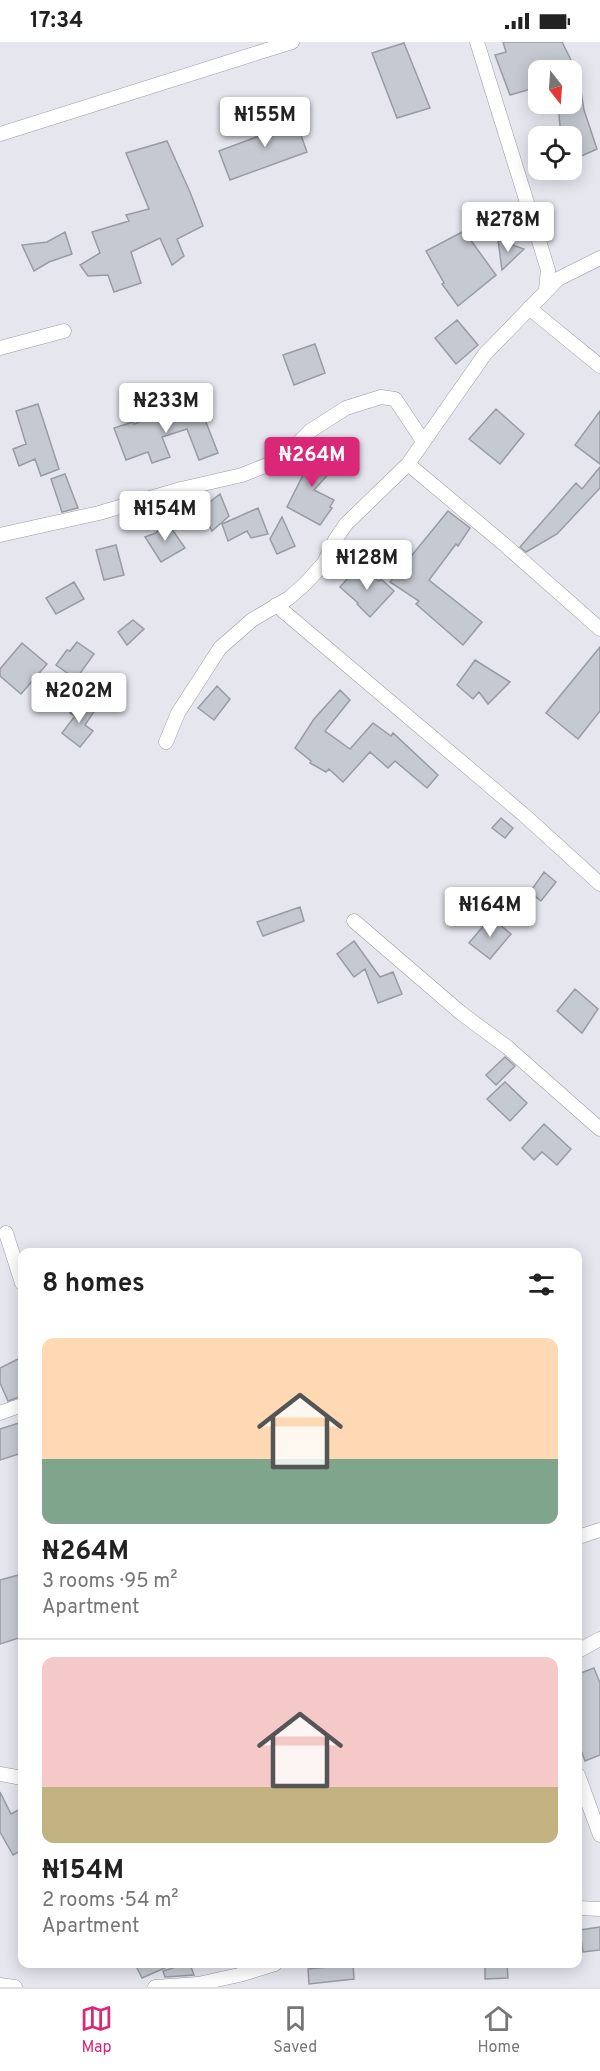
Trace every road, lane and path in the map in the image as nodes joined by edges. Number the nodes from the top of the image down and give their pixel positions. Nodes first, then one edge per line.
1 (292, 42) edge
2 (477, 42) edge
3 (0, 134) edge
4 (600, 258) edge
5 (548, 270) junction
6 (562, 277) junction
7 (546, 290) junction
8 (529, 308) junction
9 (64, 331) dead end
10 (0, 348) edge
11 (600, 366) edge
12 (423, 441) junction
13 (408, 464) junction
14 (0, 535) edge
15 (276, 605) junction
16 (600, 629) edge
17 (166, 742) dead end
18 (600, 884) edge
19 (354, 921) dead end
20 (600, 1130) edge
21 (6, 1233) dead end
22 (18, 1270) edge
23 (18, 1406) edge
24 (0, 1413) edge
25 (600, 1530) edge
26 (582, 1537) edge
27 (600, 1639) edge
28 (582, 1649) edge
29 (0, 1774) edge
30 (18, 1778) edge
31 (582, 1786) edge
32 (600, 1835) edge
33 (582, 1908) edge
34 (600, 1909) edge
35 (262, 1968) edge
36 (0, 1986) edge
37 (15, 1987) edge
38 (155, 1987) edge

1 - 3 street
2 - 5 street
4 - 6 street
5 - 6 street
5 - 7 street
6 - 7 street
7 - 8 street
8 - 11 street
8 - 12 street
9 - 10 street
12 - 13 street
12 - 14 street
13 - 15 street
13 - 16 street
15 - 17 street
15 - 18 street
19 - 20 street
21 - 22 street
23 - 24 street
25 - 26 street
27 - 28 street
29 - 30 street
31 - 32 street
33 - 34 street
35 - 38 street
36 - 37 street

